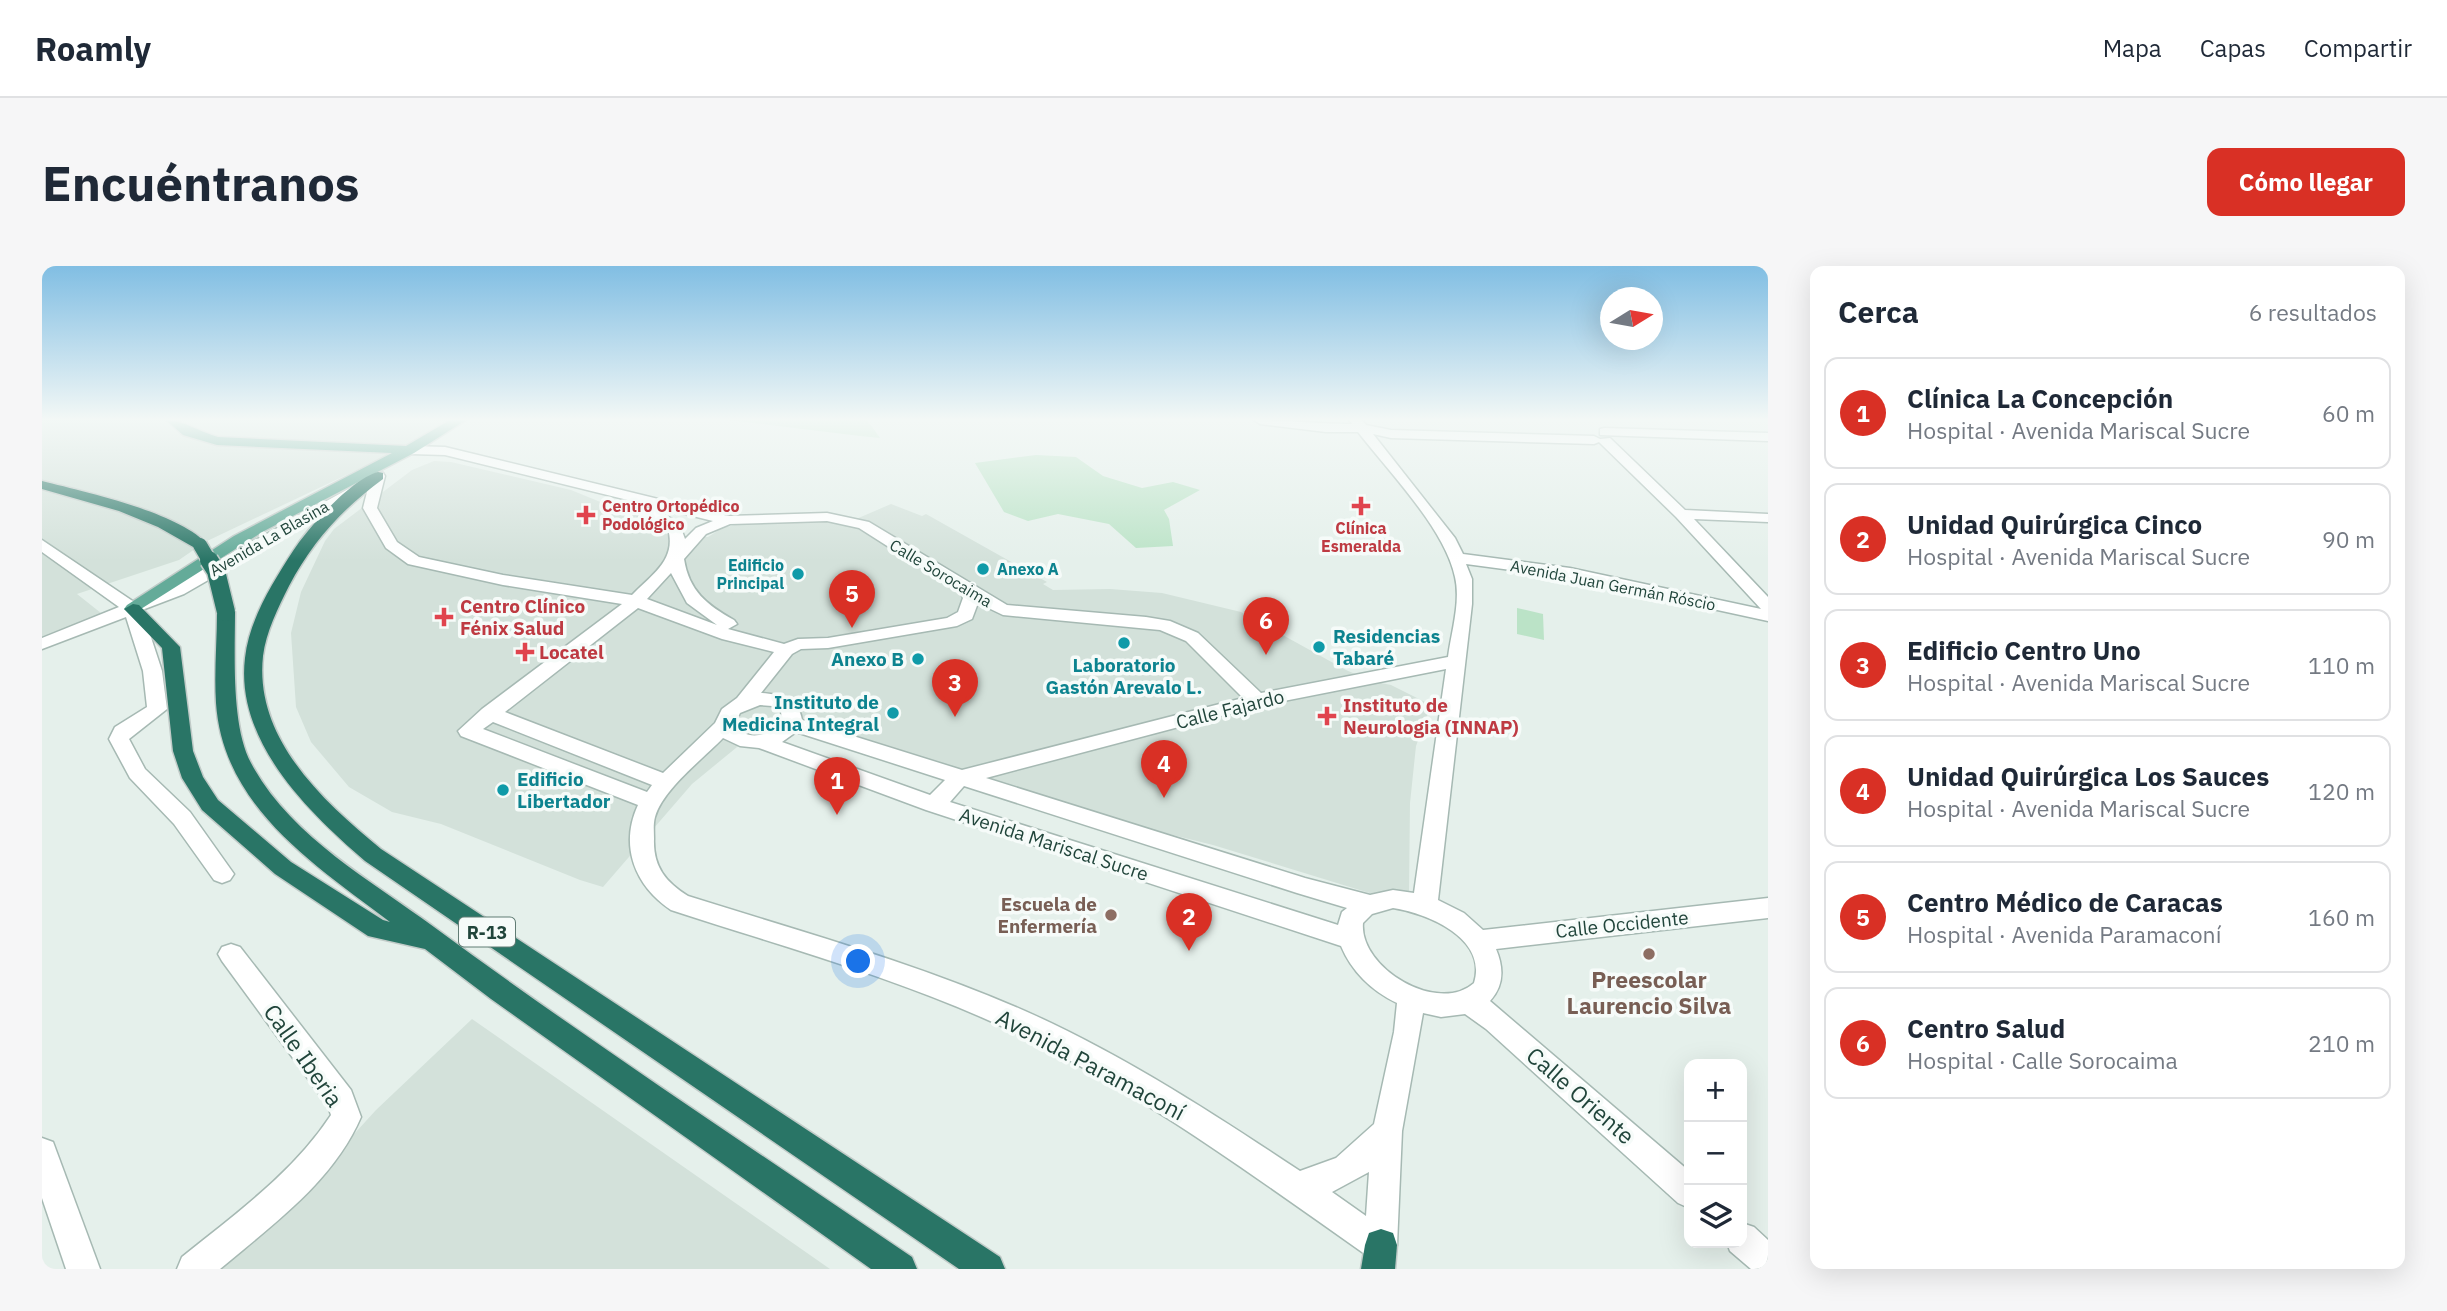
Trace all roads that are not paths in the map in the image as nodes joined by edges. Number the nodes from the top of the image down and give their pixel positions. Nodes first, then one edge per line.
1 (378, 467) edge
2 (396, 467) edge
3 (473, 467) edge
4 (510, 467) edge
5 (1397, 467) edge
6 (1631, 467) edge
7 (378, 476) junction
8 (42, 485) edge
9 (1681, 514) junction
10 (1768, 518) edge
11 (728, 520) junction
12 (42, 545) edge
13 (676, 557) junction
14 (1457, 558) junction
15 (968, 590) junction
16 (636, 601) junction
17 (1768, 607) edge
18 (133, 609) junction
19 (1768, 616) edge
20 (828, 643) junction
21 (42, 644) edge
22 (792, 647) junction
23 (1457, 661) junction
24 (775, 700) junction
25 (1256, 700) junction
26 (744, 702) junction
27 (489, 713) junction
28 (724, 724) junction
29 (792, 724) junction
30 (752, 741) junction
31 (702, 750) junction
32 (960, 778) junction
33 (658, 792) junction
34 (934, 805) junction
35 (222, 874) dead end
36 (1368, 904) junction
37 (1425, 905) junction
38 (1768, 908) edge
39 (1350, 939) junction
40 (433, 941) junction
41 (1477, 941) junction
42 (231, 954) dead end
43 (1411, 999) junction
44 (1470, 1002) junction
45 (1387, 1131) junction
46 (42, 1153) edge
47 (1296, 1187) junction
48 (1684, 1188) edge
49 (1747, 1243) edge
50 (1379, 1257) edge
51 (1768, 1262) edge
52 (83, 1269) edge
53 (194, 1269) edge
54 (900, 1269) edge
55 (988, 1269) edge

1 - 18 main road, Avenida La Blasina / R-13
2 - 7 main road, Avenida La Blasina / R-13
3 - 13 street
4 - 11 street
5 - 14 street
6 - 9 street
7 - 16 street
7 - 18 street, Avenida La Blasina / R-13
7 - 55 highway, R-13
8 - 40 highway, R-13, bridge
9 - 10 street
9 - 17 street
11 - 13 street
11 - 15 street, Calle Sorocaima
12 - 18 street
13 - 16 street
13 - 22 street
14 - 19 street, Avenida Juan Germán Róscio
14 - 23 street
15 - 20 street
15 - 25 street, Calle Sorocaima
16 - 22 street
16 - 27 street
18 - 21 street
18 - 35 street
18 - 40 highway, R-13
20 - 22 street
20 - 24 street
22 - 26 street
23 - 25 street, Calle Fajardo
23 - 37 street
24 - 26 street
24 - 29 street
25 - 32 street, Calle Fajardo
26 - 28 street
27 - 33 street
27 - 33 street
28 - 30 street
28 - 31 street
29 - 30 street
29 - 32 street, Avenida Mariscal Sucre
30 - 31 street
30 - 34 street, Avenida Mariscal Sucre
31 - 33 street
32 - 34 street
32 - 36 street, Avenida Mariscal Sucre
33 - 47 street, Avenida Paramaconí
34 - 39 street, Avenida Mariscal Sucre
36 - 37 street
36 - 39 street
37 - 41 street
38 - 41 street, Calle Occidente
39 - 43 street
40 - 54 highway, R-13
41 - 44 street
42 - 53 street, Calle Iberia
43 - 44 street
43 - 45 street
44 - 48 street, Calle Oriente
45 - 47 street
45 - 50 street
46 - 52 street
47 - 50 street, Avenida Paramaconí
49 - 51 street

